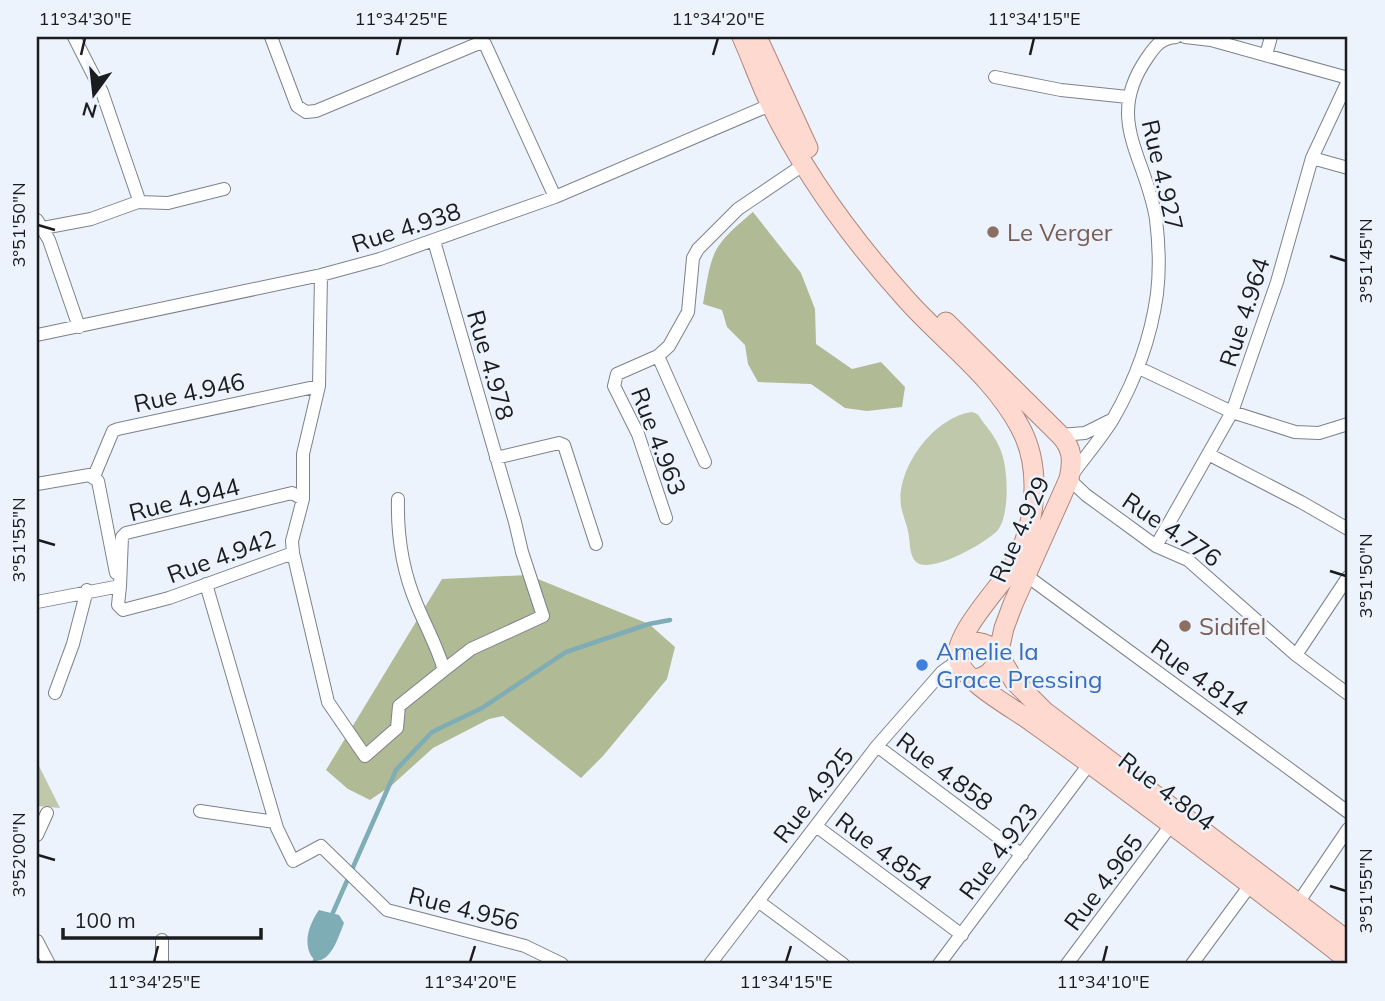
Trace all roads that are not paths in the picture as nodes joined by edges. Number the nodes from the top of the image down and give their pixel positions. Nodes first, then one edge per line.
1 (74, 37) edge
2 (271, 37) edge
3 (742, 37) edge
4 (757, 37) edge
5 (1176, 37) edge
6 (1185, 37) edge
7 (1270, 37) edge
8 (1266, 55) junction
9 (995, 77) dead end
10 (1348, 79) edge
11 (1128, 97) junction
12 (771, 104) junction
13 (1312, 158) junction
14 (803, 165) junction
15 (1348, 168) edge
16 (224, 189) dead end
17 (555, 197) junction
18 (138, 202) junction
19 (40, 224) edge
20 (433, 241) junction
21 (321, 275) junction
22 (79, 327) junction
23 (37, 335) edge
24 (658, 356) junction
25 (1139, 368) junction
26 (319, 386) junction
27 (1232, 412) junction
28 (1112, 419) junction
29 (1348, 425) edge
30 (1060, 435) junction
31 (1208, 454) junction
32 (496, 457) junction
33 (705, 462) dead end
34 (1031, 462) junction
35 (94, 474) junction
36 (1069, 479) junction
37 (37, 484) edge
38 (303, 499) junction
39 (398, 499) dead end
40 (666, 518) dead end
41 (1348, 529) edge
42 (596, 544) dead end
43 (1156, 546) junction
44 (293, 553) junction
45 (1027, 576) junction
46 (1348, 577) edge
47 (206, 584) junction
48 (120, 586) junction
49 (87, 590) junction
50 (37, 602) edge
51 (960, 652) junction
52 (1296, 655) junction
53 (1000, 657) junction
54 (444, 670) junction
55 (973, 679) junction
56 (55, 693) dead end
57 (1348, 694) edge
58 (877, 746) junction
59 (1090, 763) junction
60 (200, 811) dead end
61 (1348, 812) edge
62 (47, 813) dead end
63 (275, 822) junction
64 (1171, 825) junction
65 (816, 826) junction
66 (1348, 830) edge
67 (37, 835) edge
68 (1022, 855) junction
69 (1251, 884) junction
70 (758, 901) junction
71 (1297, 903) junction
72 (962, 935) junction
73 (162, 940) dead end
74 (37, 941) edge
75 (1348, 942) edge
76 (1348, 962) edge
77 (49, 964) edge
78 (162, 964) edge
79 (562, 964) edge
80 (710, 964) edge
81 (843, 964) edge
82 (939, 964) edge
83 (1067, 964) edge
84 (1192, 964) edge

1 - 18 street
2 - 17 street
3 - 12 main road, Rue 4.929
4 - 30 main road, Rue 4.929
5 - 11 street, Rue 4.927
6 - 8 street
7 - 8 street
8 - 10 street
9 - 11 street
10 - 13 street, Rue 4.964
11 - 25 street, Rue 4.927
12 - 14 main road, Rue 4.929
12 - 17 street, Rue 4.938
13 - 15 street
13 - 27 street, Rue 4.964
14 - 24 street
14 - 34 main road, Rue 4.929
16 - 18 street
17 - 20 street, Rue 4.938
18 - 19 street
19 - 22 street
20 - 21 street, Rue 4.938
20 - 32 street, Rue 4.978
21 - 22 street, Rue 4.938
21 - 26 street, Rue 4.942
22 - 23 street, Rue 4.938
24 - 33 street
24 - 40 street, Rue 4.963
25 - 27 street
25 - 28 street, Rue 4.927
26 - 35 street, Rue 4.946
26 - 38 street, Rue 4.942
27 - 29 street
27 - 31 street, Rue 4.964
28 - 30 street
28 - 36 street, Rue 4.927
30 - 34 main road
30 - 36 main road, Rue 4.929
31 - 41 street
31 - 43 street, Rue 4.964
32 - 42 street
32 - 54 street, Rue 4.978
34 - 36 main road
34 - 51 main road, Rue 4.929
35 - 37 street
35 - 48 street
36 - 43 street, Rue 4.776
36 - 45 main road, Rue 4.929
38 - 44 street, Rue 4.942
38 - 48 street, Rue 4.944
39 - 54 street
43 - 52 street, Rue 4.776
44 - 47 street, Rue 4.942
44 - 54 street
45 - 53 main road, Rue 4.929
45 - 61 street, Rue 4.814
46 - 52 street
47 - 48 street, Rue 4.942
47 - 63 street, Rue 4.956
48 - 49 street
49 - 50 street
49 - 56 street
51 - 53 main road
51 - 55 main road, Rue 4.804
51 - 58 street, Rue 4.925
52 - 57 street, Rue 4.776
53 - 55 main road
53 - 71 main road
55 - 59 main road, Rue 4.804
58 - 65 street, Rue 4.925
58 - 68 street, Rue 4.858
59 - 64 main road, Rue 4.804
59 - 68 street, Rue 4.923
60 - 63 street
62 - 67 street
63 - 79 street, Rue 4.956
64 - 69 main road, Rue 4.804
64 - 83 street, Rue 4.965
65 - 70 street, Rue 4.925
65 - 72 street, Rue 4.854
66 - 71 street
68 - 72 street, Rue 4.923
69 - 76 main road, Rue 4.804
69 - 84 street
70 - 80 street, Rue 4.925
70 - 81 street
71 - 75 main road
72 - 82 street, Rue 4.923
73 - 78 street
74 - 77 street

